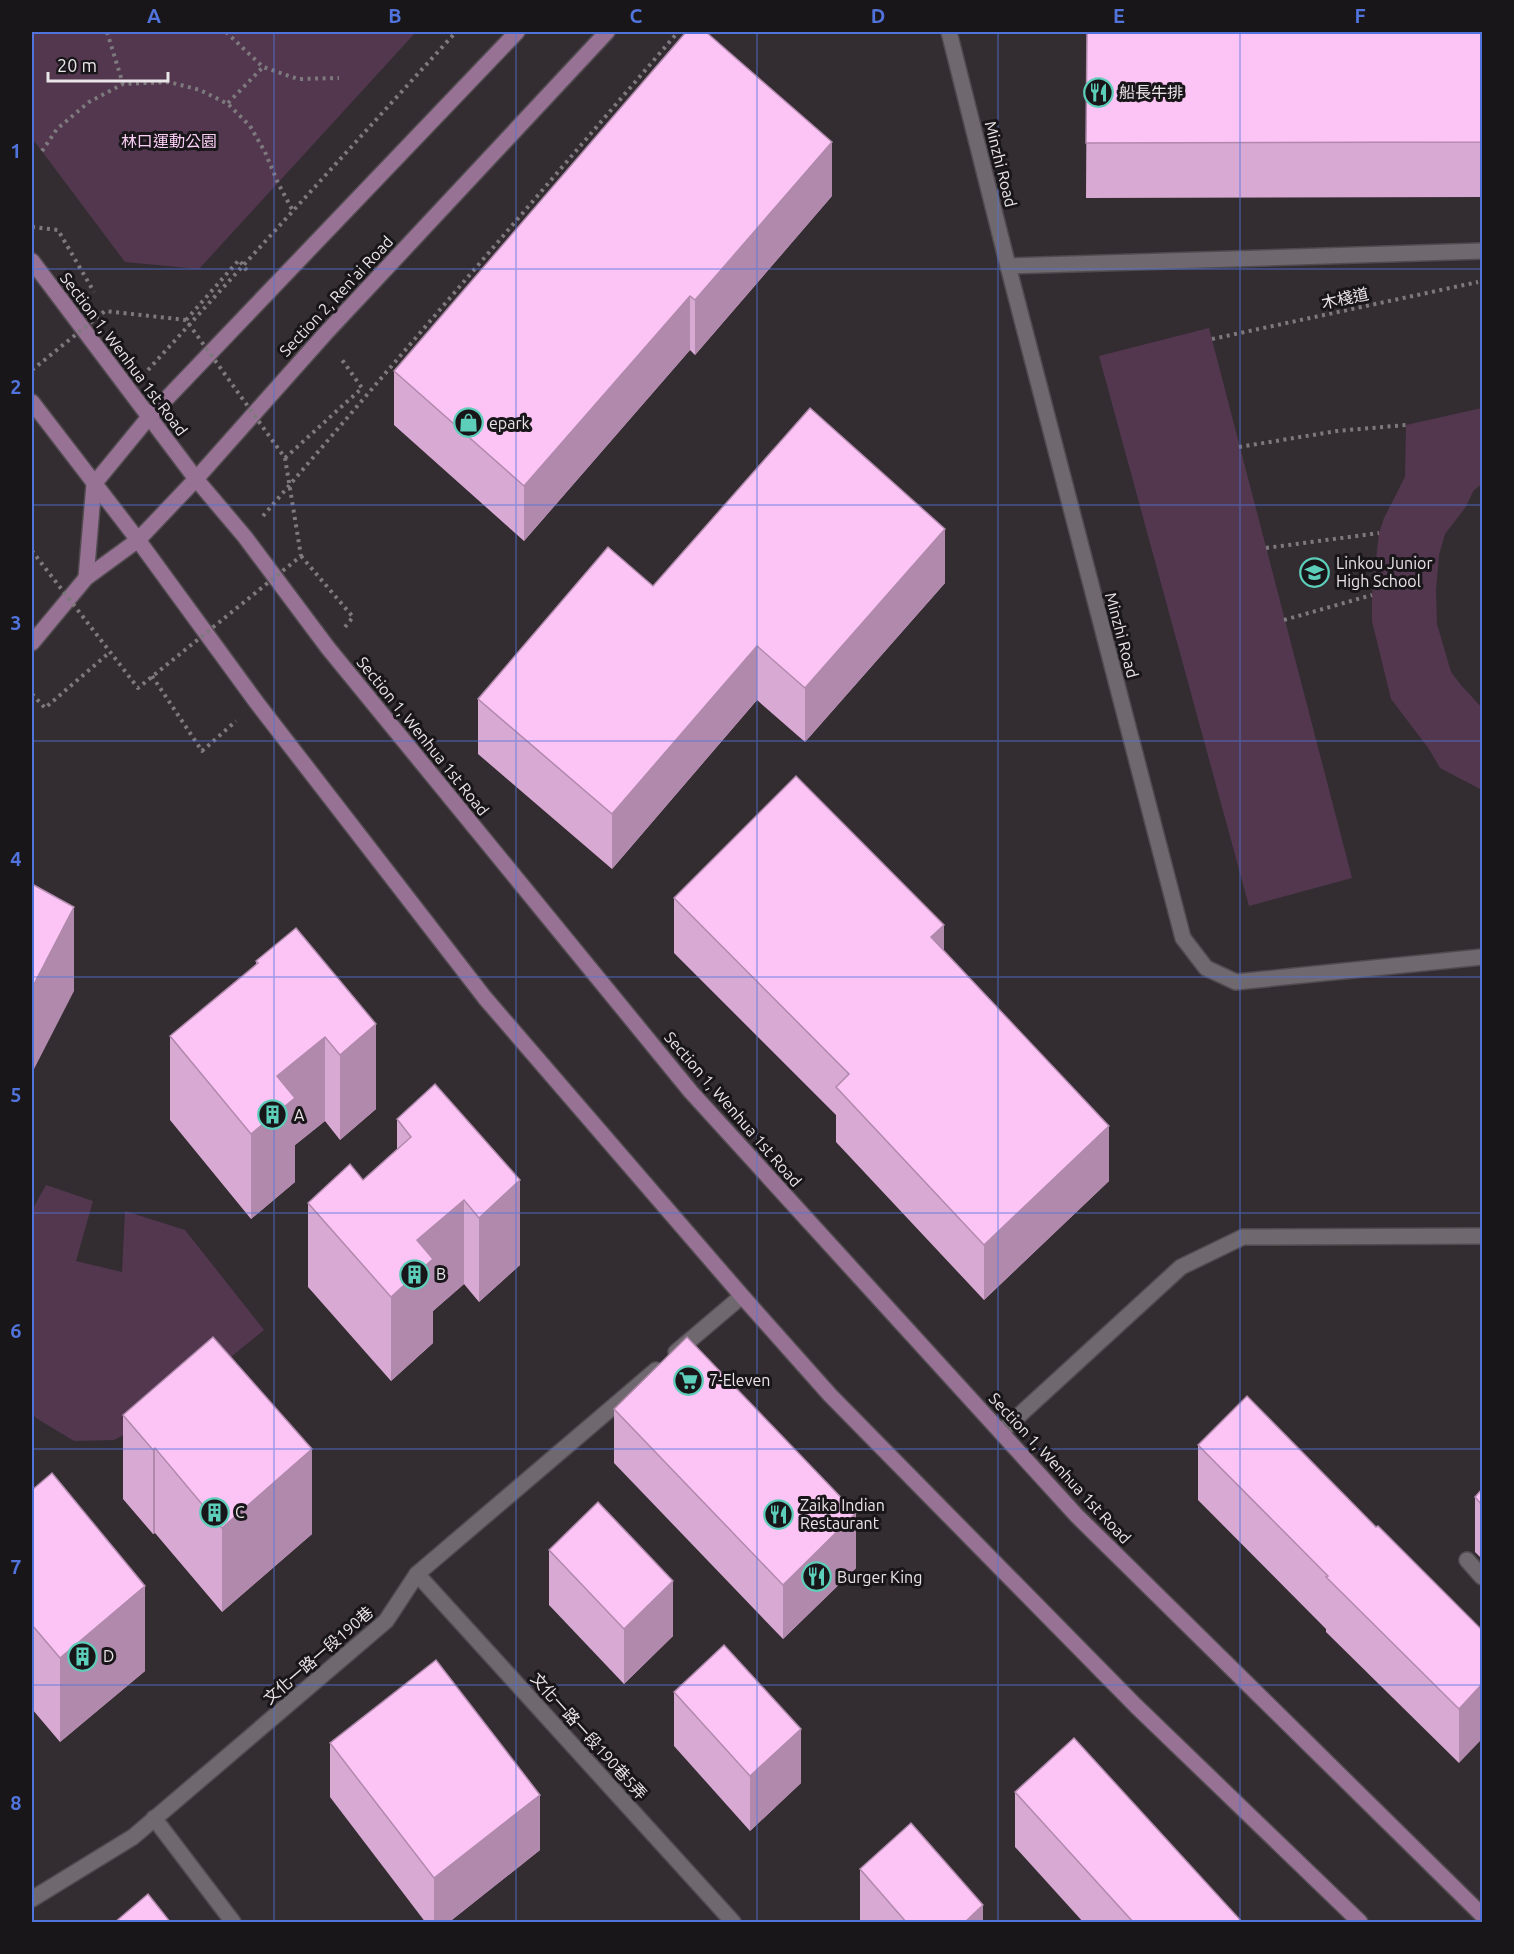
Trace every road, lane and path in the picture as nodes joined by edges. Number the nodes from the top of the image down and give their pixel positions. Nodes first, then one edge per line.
1 (107, 32) edge
2 (226, 32) edge
3 (456, 32) edge
4 (516, 32) edge
5 (607, 32) edge
6 (678, 32) edge
7 (949, 32) edge
8 (263, 67) junction
9 (339, 78) dead end
10 (123, 84) junction
11 (228, 104) junction
12 (42, 151) dead end
13 (293, 211) junction
14 (32, 226) edge
15 (1482, 252) edge
16 (239, 260) dead end
17 (32, 261) edge
18 (1008, 266) junction
19 (1482, 281) edge
20 (99, 301) dead end
21 (186, 320) junction
22 (325, 334) junction
23 (1212, 339) dead end
24 (32, 370) edge
25 (129, 390) junction
26 (32, 402) edge
27 (149, 417) junction
28 (1406, 424) dead end
29 (1239, 447) dead end
30 (285, 458) junction
31 (196, 479) junction
32 (94, 484) junction
33 (1379, 533) dead end
34 (245, 537) junction
35 (138, 540) junction
36 (1266, 548) dead end
37 (32, 551) edge
38 (301, 556) junction
39 (86, 578) junction
40 (1372, 595) dead end
41 (353, 617) dead end
42 (1284, 620) dead end
43 (32, 643) edge
44 (110, 652) junction
45 (152, 676) junction
46 (32, 694) edge
47 (257, 703) junction
48 (1482, 957) edge
49 (1482, 1236) edge
50 (742, 1296) junction
51 (1001, 1432) junction
52 (1467, 1560) dead end
53 (417, 1574) junction
54 (1482, 1576) edge
55 (154, 1818) junction
56 (32, 1899) edge
57 (1482, 1915) edge
58 (233, 1923) edge
59 (733, 1923) edge
60 (1360, 1923) edge

1 - 10 path
2 - 8 path
3 - 13 path
4 - 27 main road
5 - 22 main road, Section 2, Ren'ai Road
6 - 34 path
7 - 18 street, Minzhi Road
8 - 9 path
8 - 11 path
10 - 11 path
10 - 12 path
11 - 13 path
13 - 25 path
14 - 20 path
15 - 18 street
16 - 21 path
17 - 25 main road, Section 1, Wenhua 1st Road
18 - 48 street, Minzhi Road
19 - 23 path, 木棧道
21 - 24 path, bridge
21 - 30 path, bridge
22 - 30 path
22 - 31 main road, Section 2, Ren'ai Road
25 - 27 main road, Section 1, Wenhua 1st Road
26 - 32 main road
27 - 31 main road, Section 1, Wenhua 1st Road
27 - 32 main road
28 - 29 path
30 - 38 path, bridge
31 - 34 main road, Section 1, Wenhua 1st Road
31 - 35 main road, Section 2, Ren'ai Road
32 - 35 main road
32 - 39 main road
33 - 36 path
34 - 51 main road, Section 1, Wenhua 1st Road
35 - 39 main road, Section 2, Ren'ai Road
35 - 47 main road
37 - 44 path, bridge
38 - 41 path
38 - 45 path, bridge
39 - 43 main road, Section 2, Ren'ai Road
40 - 42 path
44 - 45 path, bridge
44 - 46 path
45 - 47 path
47 - 50 main road
49 - 51 street
50 - 53 street, 文化一路一段190巷
50 - 60 main road
51 - 57 main road, Section 1, Wenhua 1st Road
52 - 54 street
53 - 55 street, 文化一路一段190巷
53 - 59 street, 文化一路一段190巷5弄
55 - 56 street, 文化一路一段190巷
55 - 58 street

